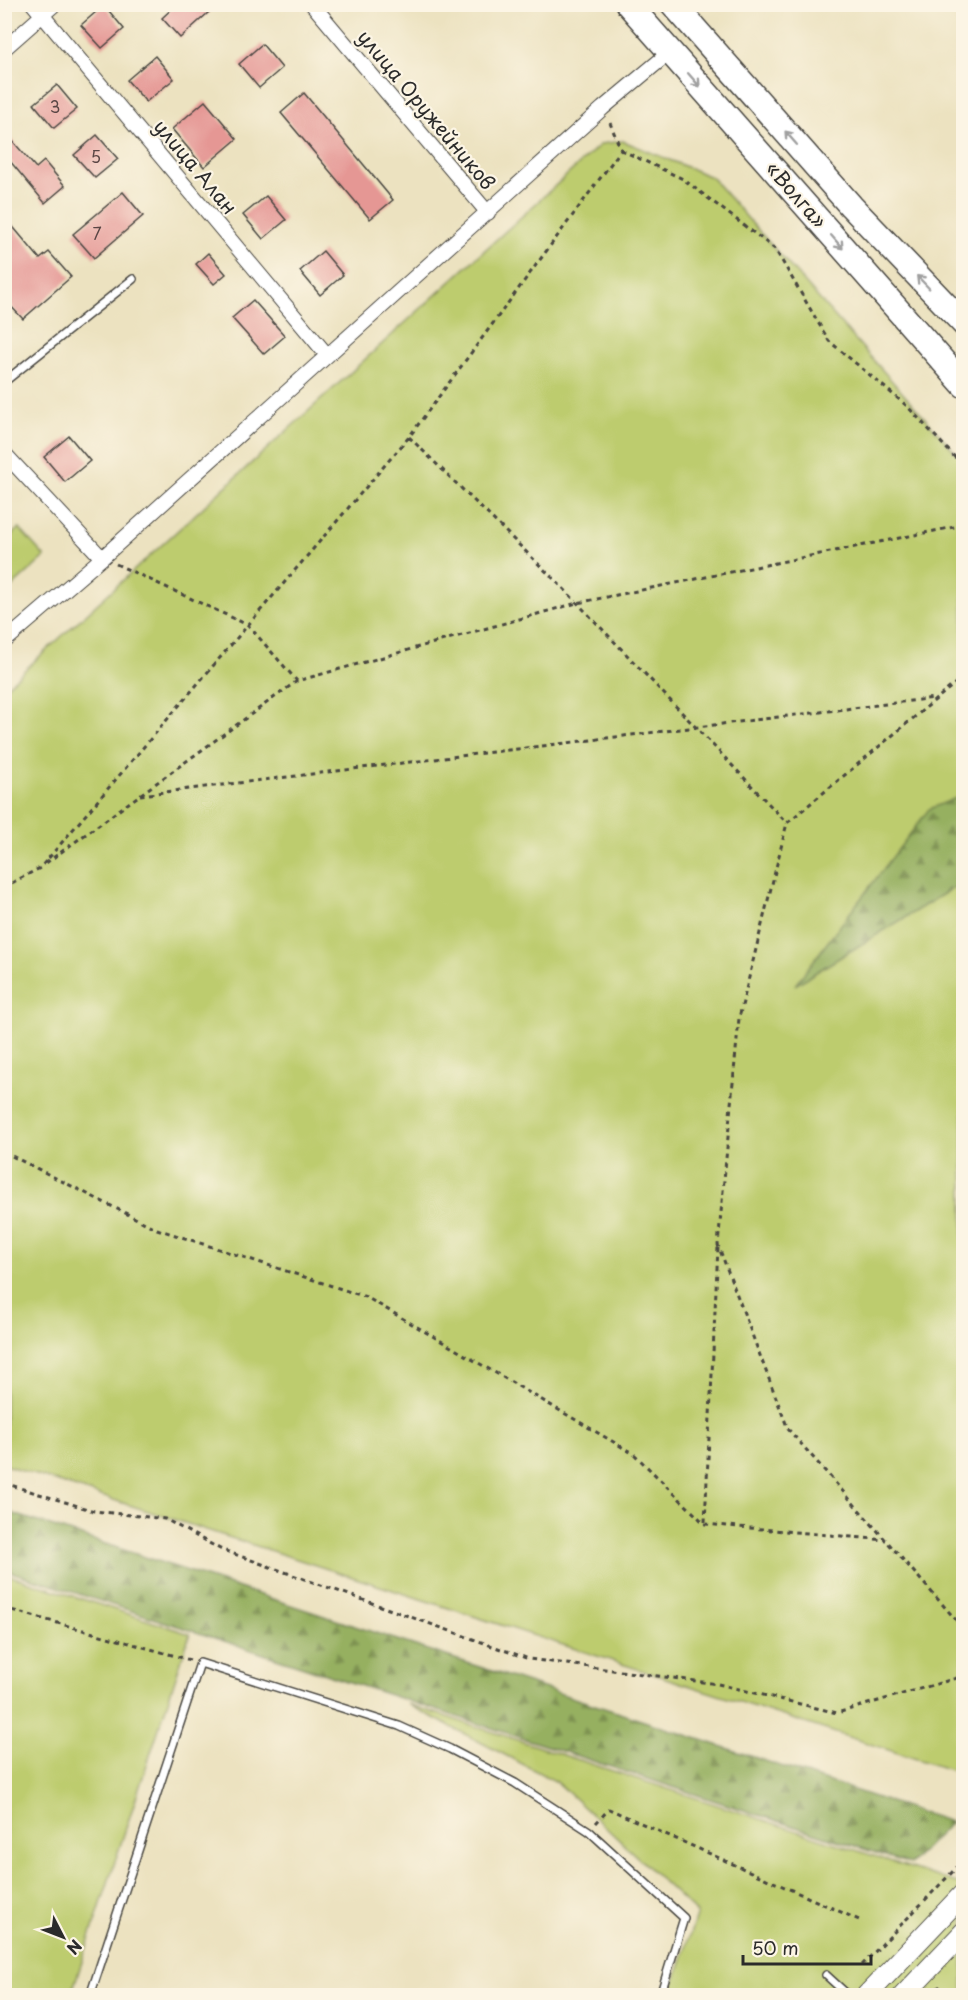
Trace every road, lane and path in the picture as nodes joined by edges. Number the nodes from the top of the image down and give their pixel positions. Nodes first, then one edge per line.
1 (55, 4) edge
2 (312, 4) edge
3 (627, 4) edge
4 (673, 4) edge
5 (38, 10) edge
6 (4, 49) edge
7 (670, 52) junction
8 (603, 108) junction
9 (621, 150) junction
10 (488, 213) junction
11 (133, 279) dead end
12 (963, 324) edge
13 (327, 355) junction
14 (4, 382) edge
15 (963, 385) edge
16 (409, 437) junction
17 (4, 453) edge
18 (963, 467) edge
19 (963, 525) edge
20 (102, 558) junction
21 (577, 603) junction
22 (248, 625) junction
23 (4, 642) edge
24 (963, 676) edge
25 (297, 681) junction
26 (937, 698) junction
27 (696, 727) junction
28 (140, 795) junction
29 (787, 823) junction
30 (40, 868) junction
31 (4, 886) edge
32 (4, 1152) edge
33 (718, 1245) junction
34 (4, 1483) edge
35 (705, 1524) junction
36 (886, 1540) junction
37 (4, 1608) edge
38 (963, 1629) edge
39 (200, 1663) junction
40 (963, 1676) edge
41 (589, 1831) junction
42 (963, 1860) edge
43 (963, 1893) edge
44 (859, 1920) dead end
45 (963, 1932) edge
46 (862, 1965) dead end
47 (826, 1975) dead end
48 (90, 1995) edge
49 (660, 1995) edge
50 (849, 1995) edge
51 (866, 1995) edge
52 (903, 1995) edge

1 - 5 street
2 - 10 street, улица Оружейников
3 - 7 highway, «Волга»
12 -> 4 highway, «Волга»
5 - 6 street
5 - 13 street, улица Алан
7 - 8 street
7 -> 15 highway, «Волга»
8 - 9 path
8 - 10 street
9 - 16 path
9 - 18 path
10 - 13 street
11 - 14 lane
13 - 20 street
16 - 21 path
16 - 22 path
17 - 20 street
19 - 21 path
20 - 22 path
20 - 23 street
21 - 25 path
21 - 27 path
22 - 25 path
22 - 30 path
24 - 26 path
25 - 28 path
26 - 27 path
26 - 29 path
27 - 28 path
27 - 29 path
28 - 30 path
29 - 33 path
30 - 31 path
32 - 35 path
33 - 35 path
33 - 36 path
34 - 40 path
35 - 36 path
36 - 38 path
37 - 39 path
39 - 41 lane
39 - 48 lane
41 - 44 path
41 - 49 lane
42 - 46 path
43 - 51 street
45 - 52 street
47 - 50 lane

